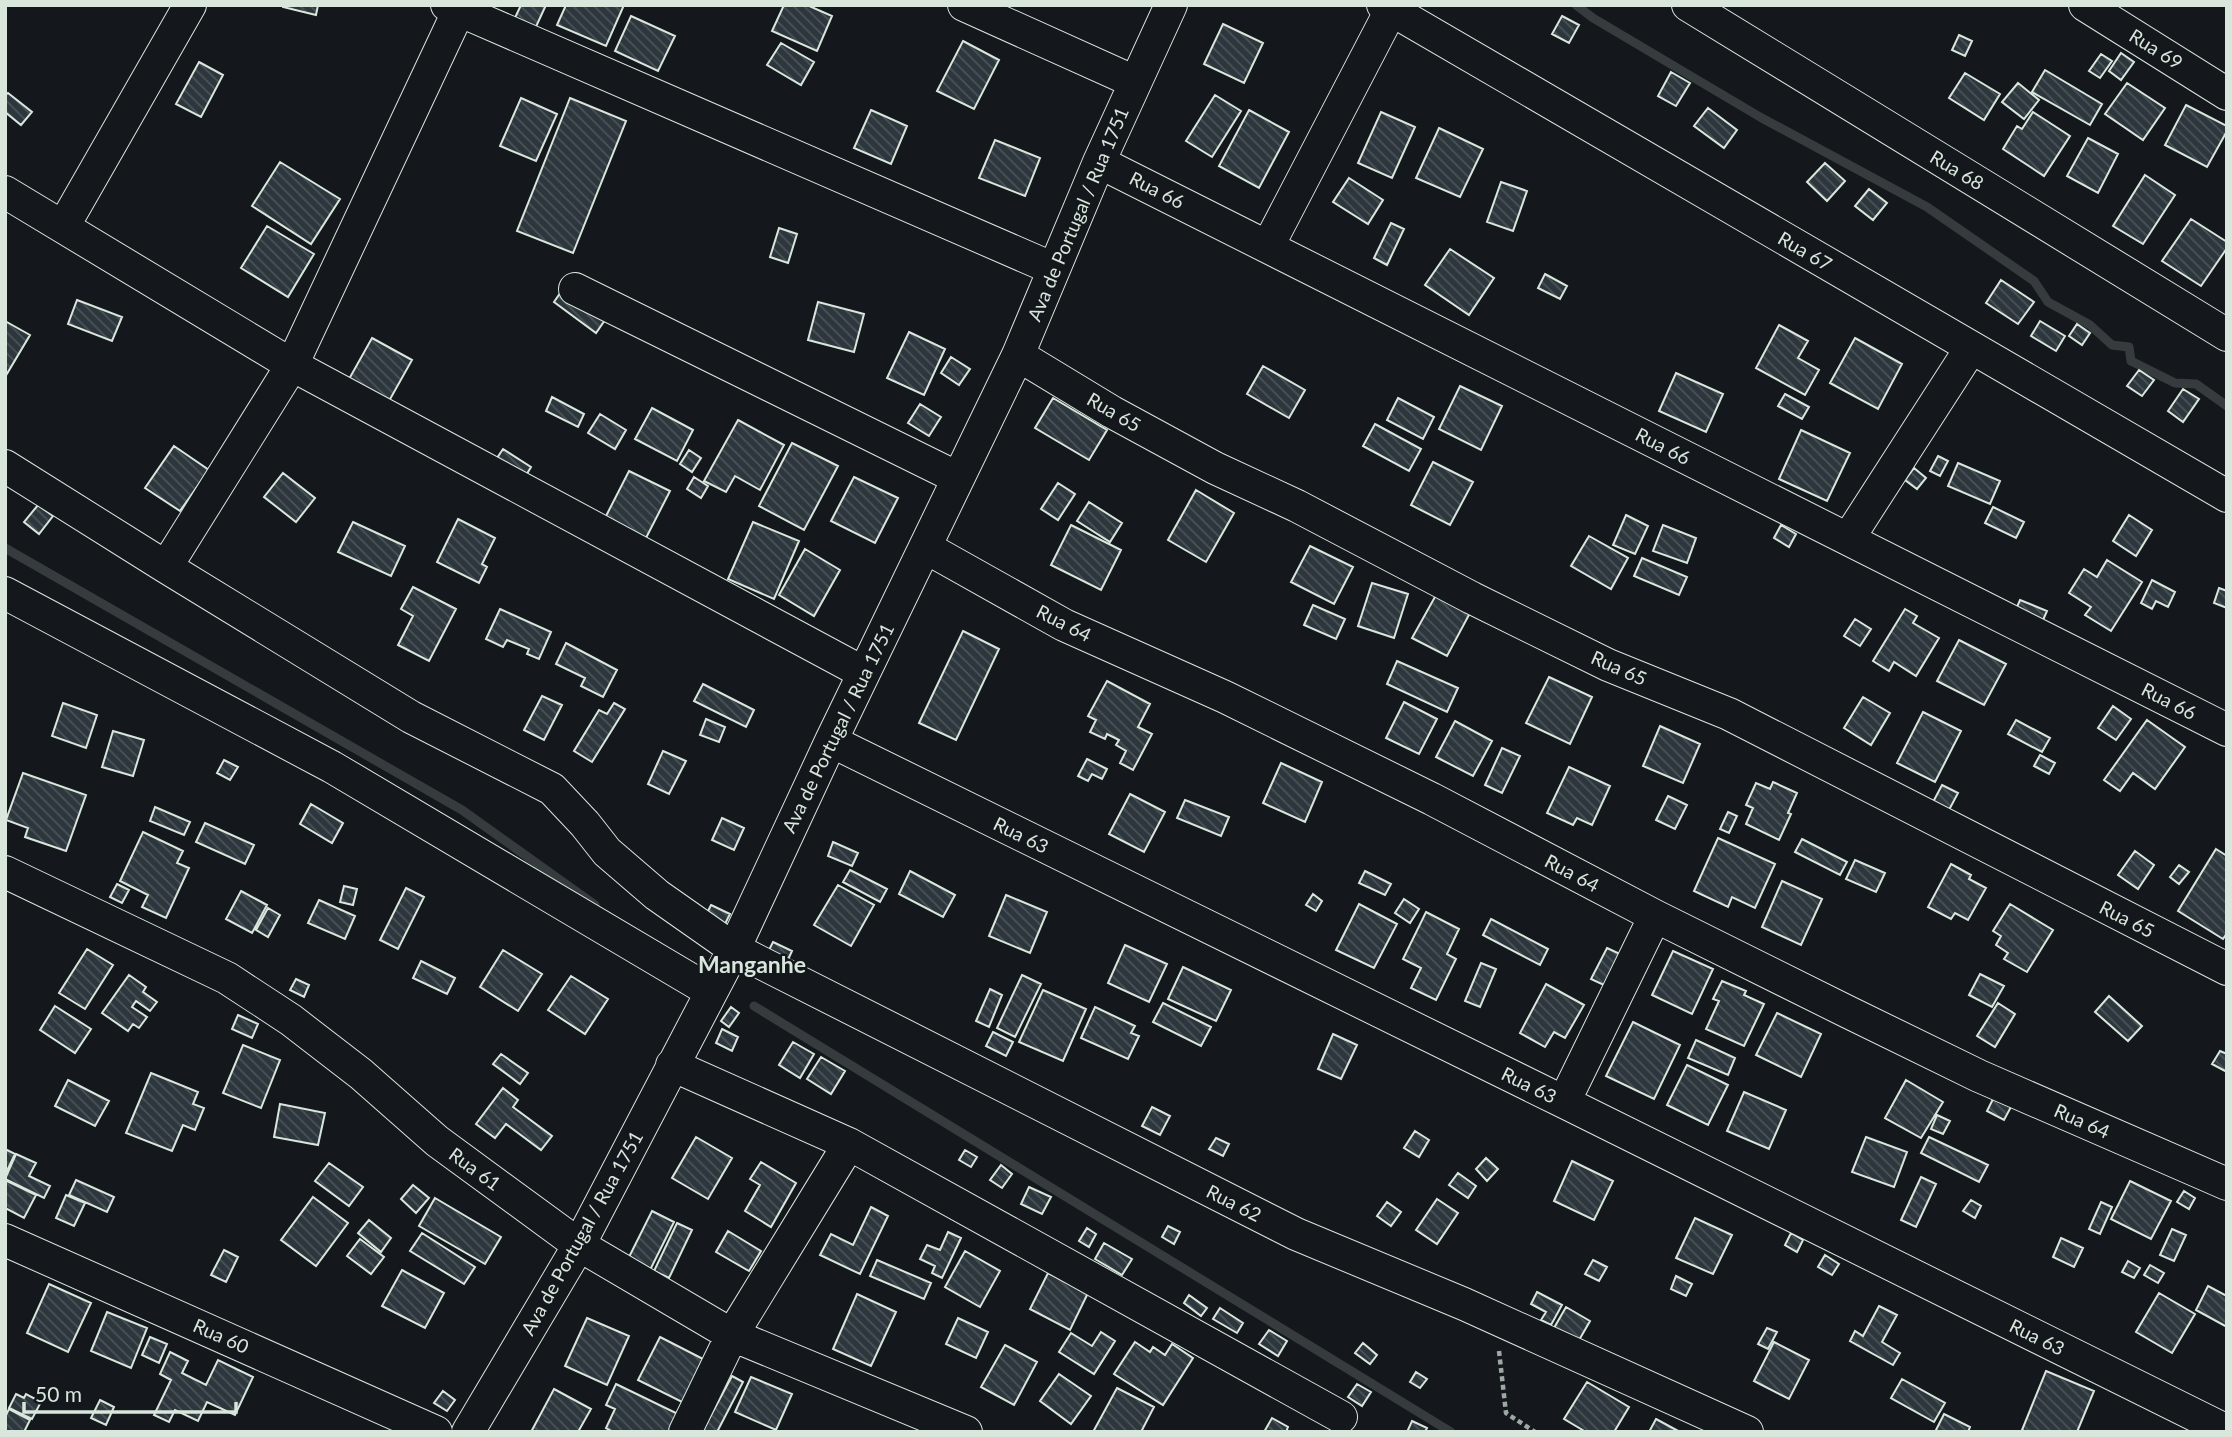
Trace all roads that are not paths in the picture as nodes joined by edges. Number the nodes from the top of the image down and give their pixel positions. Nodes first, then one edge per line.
1 (190, 5) edge
2 (964, 5) edge
3 (1171, 5) edge
4 (1688, 5) edge
5 (2085, 5) edge
6 (452, 8) edge
7 (1387, 8) edge
8 (1135, 82) junction
9 (2227, 94) edge
10 (1100, 162) junction
11 (5, 192) edge
12 (63, 227) junction
13 (1268, 246) junction
14 (1054, 269) junction
15 (575, 289) dead end
16 (2227, 335) edge
17 (1972, 348) junction
18 (1018, 355) junction
19 (292, 365) junction
20 (5, 466) edge
21 (958, 478) junction
22 (2227, 496) edge
23 (1848, 539) junction
24 (925, 547) junction
25 (166, 567) junction
26 (5, 593) edge
27 (864, 673) junction
28 (2227, 730) edge
29 (831, 741) junction
30 (5, 872) edge
31 (1655, 916) junction
32 (734, 949) junction
33 (2227, 969) edge
34 (710, 991) junction
35 (672, 1065) junction
36 (1564, 1101) junction
37 (849, 1144) junction
38 (2227, 1184) edge
39 (5, 1240) edge
40 (579, 1245) junction
41 (732, 1335) junction
42 (1341, 1417) dead end
43 (2227, 1431) edge
44 (436, 1432) edge
45 (468, 1432) edge
46 (685, 1432) edge
47 (966, 1432) edge
48 (1746, 1432) edge

1 - 12 street
2 - 8 street
3 - 8 street, Ava de Portugal / Rua 1751
4 - 16 street, Rua 68
5 - 9 street, Rua 69
6 - 14 street
6 - 19 street
7 - 13 street
7 - 17 street, Rua 67
8 - 10 street, Ava de Portugal / Rua 1751
10 - 13 street, Rua 66
10 - 14 street, Ava de Portugal / Rua 1751
11 - 12 street
12 - 19 street
13 - 23 street, Rua 66
14 - 18 street, Ava de Portugal / Rua 1751
15 - 21 street
17 - 22 street, Rua 67
17 - 23 street
18 - 21 street, Ava de Portugal / Rua 1751
18 - 33 street, Rua 65
19 - 25 street
19 - 27 street
20 - 25 street, Rua 62
21 - 24 street, Ava de Portugal / Rua 1751
23 - 28 street, Rua 66
24 - 27 street, Ava de Portugal / Rua 1751
24 - 31 street, Rua 64
25 - 32 street, Rua 62
26 - 34 street
27 - 29 street, Ava de Portugal / Rua 1751
29 - 32 street, Ava de Portugal / Rua 1751
29 - 36 street, Rua 63
30 - 40 street, Rua 61
31 - 36 street
31 - 38 street, Rua 64
32 - 34 street, Ava de Portugal / Rua 1751
32 - 48 street, Rua 62
34 - 35 street, Ava de Portugal / Rua 1751
35 - 37 street
35 - 40 street, Ava de Portugal / Rua 1751
36 - 43 street, Rua 63
37 - 41 street
37 - 42 street
39 - 44 street, Rua 60
40 - 41 street, Rua 61
40 - 45 street, Ava de Portugal / Rua 1751
41 - 46 street
41 - 47 street, Rua 61

